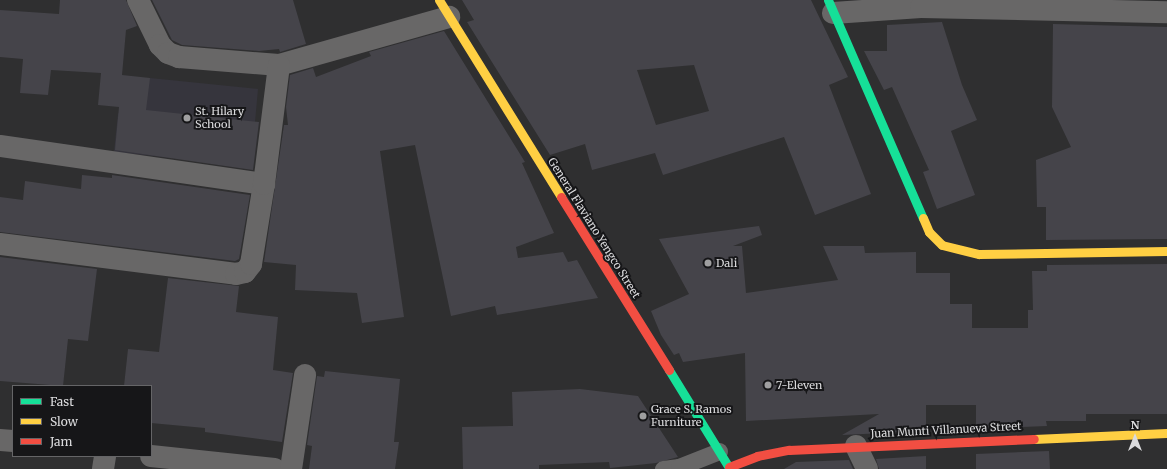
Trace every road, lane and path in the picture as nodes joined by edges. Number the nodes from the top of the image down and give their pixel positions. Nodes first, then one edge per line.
1 (138, 0) edge
2 (831, 7) edge
3 (444, 9) edge
4 (1167, 12) edge
5 (279, 65) junction
6 (0, 146) edge
7 (264, 184) junction
8 (0, 244) edge
9 (1167, 251) edge
10 (306, 375) dead end
11 (1167, 432) edge
12 (0, 440) edge
13 (12, 441) edge
14 (856, 446) junction
15 (719, 451) junction
16 (152, 456) edge
17 (105, 457) edge
18 (730, 468) edge
19 (103, 469) edge
20 (274, 469) edge
21 (291, 469) edge
22 (663, 469) edge
23 (867, 469) edge

1 - 5 street
2 - 4 street
2 - 9 street
3 - 5 street
3 - 15 street, General Flaviano Yengco Street
5 - 7 street
6 - 7 street
7 - 8 street
10 - 21 street
11 - 14 street, Juan Munti Villanueva Street
12 - 13 street
14 - 18 street, Juan Munti Villanueva Street
14 - 23 street
15 - 18 street, General Flaviano Yengco Street
15 - 22 lane
16 - 20 street
17 - 19 street

